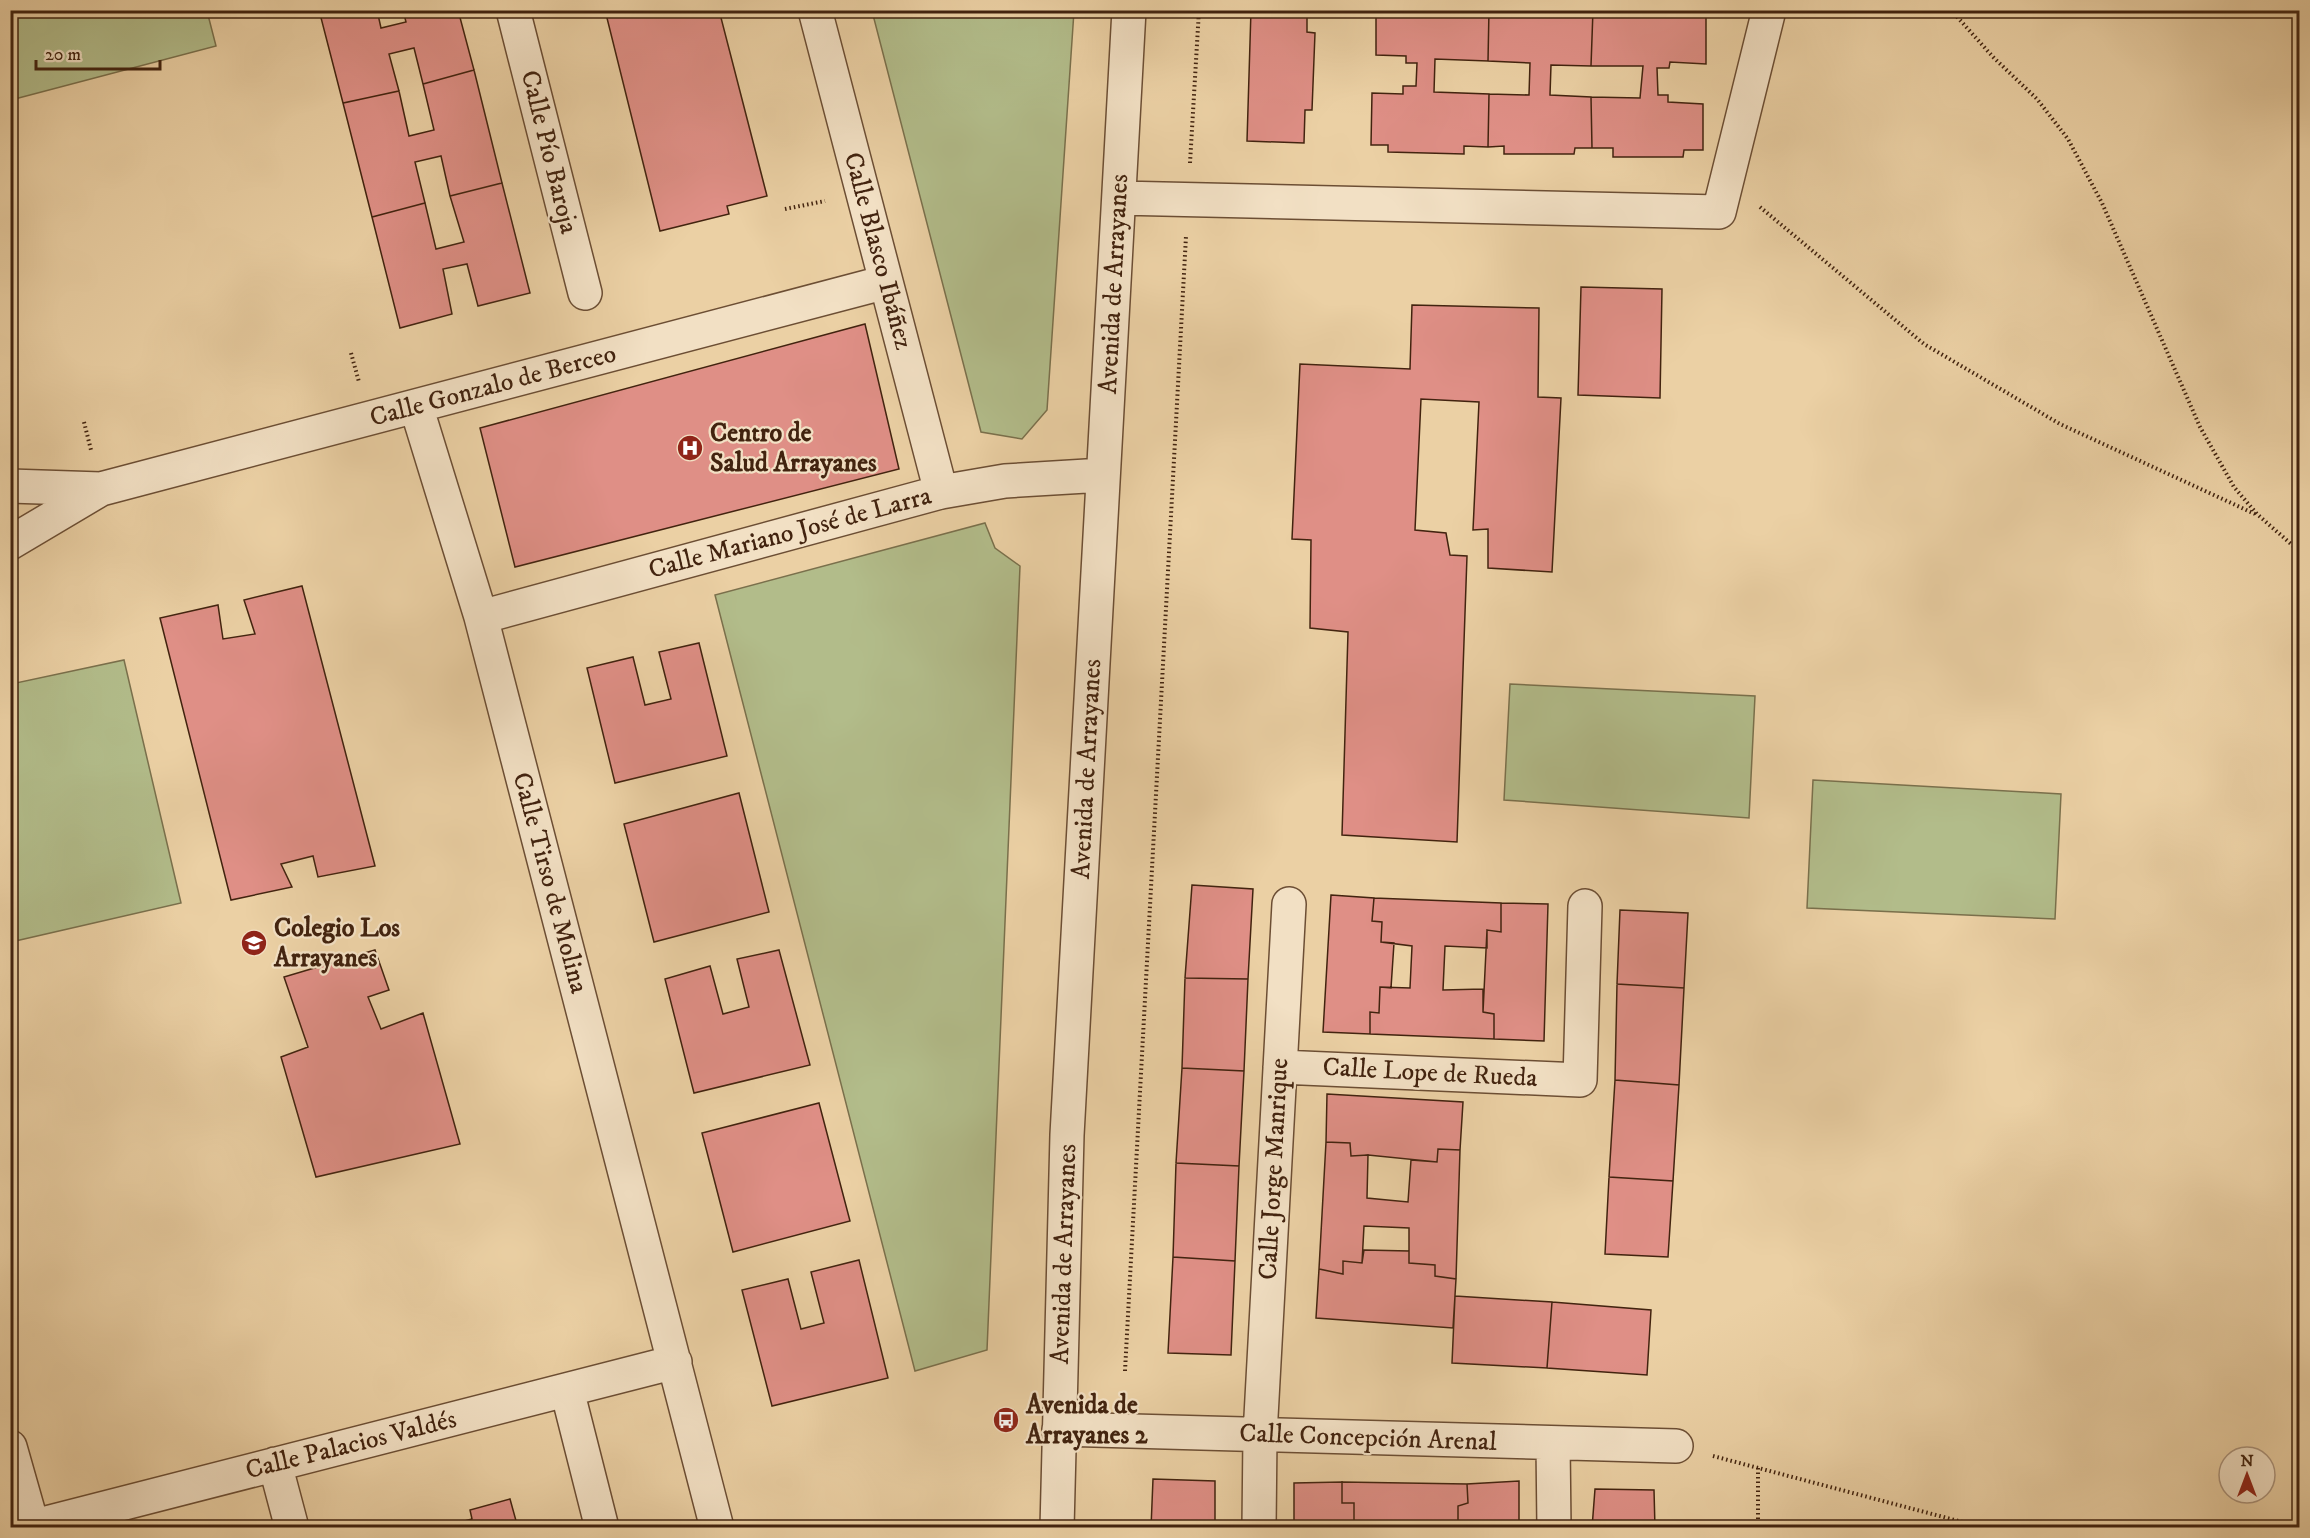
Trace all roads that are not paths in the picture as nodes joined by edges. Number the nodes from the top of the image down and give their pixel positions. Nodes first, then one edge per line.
1 (513, 10) edge
2 (815, 10) edge
3 (1129, 10) edge
4 (1769, 10) edge
5 (1119, 198) junction
6 (886, 282) junction
7 (585, 293) dead end
8 (416, 406) junction
9 (1103, 475) junction
10 (10, 486) edge
11 (101, 489) junction
12 (941, 492) junction
13 (10, 543) edge
14 (482, 617) junction
15 (1289, 904) dead end
16 (1586, 906) dead end
17 (1280, 1067) junction
18 (675, 1362) junction
19 (567, 1390) junction
20 (1059, 1429) junction
21 (1260, 1435) junction
22 (1553, 1443) junction
23 (1676, 1446) road end
24 (10, 1447) edge
25 (275, 1464) junction
26 (31, 1527) edge
27 (292, 1527) edge
28 (602, 1527) edge
29 (717, 1527) edge
30 (1057, 1527) edge
31 (1259, 1527) edge
32 (1554, 1527) edge

1 - 7 street, Calle Pío Baroja
2 - 6 street, Calle Blasco Ibáñez
3 - 5 street, Avenida de Arrayanes
4 - 5 street
5 - 9 street, Avenida de Arrayanes
6 - 8 street, Calle Gonzalo de Berceo
6 - 12 street, Calle Blasco Ibáñez
8 - 11 street, Calle Gonzalo de Berceo
8 - 14 street, Calle Tirso de Molina
9 - 12 street, Calle Mariano José de Larra
9 - 20 street, Avenida de Arrayanes
10 - 11 street, Calle Gonzalo de Berceo
11 - 13 street, Calle Gonzalo de Berceo
12 - 14 street, Calle Mariano José de Larra
14 - 18 street, Calle Tirso de Molina
15 - 17 street, Calle Jorge Manrique
16 - 17 street, Calle Lope de Rueda
17 - 21 street, Calle Jorge Manrique
18 - 19 street, Calle Palacios Valdés
18 - 29 street, Calle Tirso de Molina
19 - 25 street, Calle Palacios Valdés
19 - 28 street
20 - 21 street, Calle Concepción Arenal
20 - 30 street, Avenida de Arrayanes
21 - 22 street, Calle Concepción Arenal
21 - 31 street, Calle Jorge Manrique
22 - 23 street, Calle Concepción Arenal
22 - 32 street
24 - 26 street
25 - 26 street, Calle Palacios Valdés
25 - 27 street

